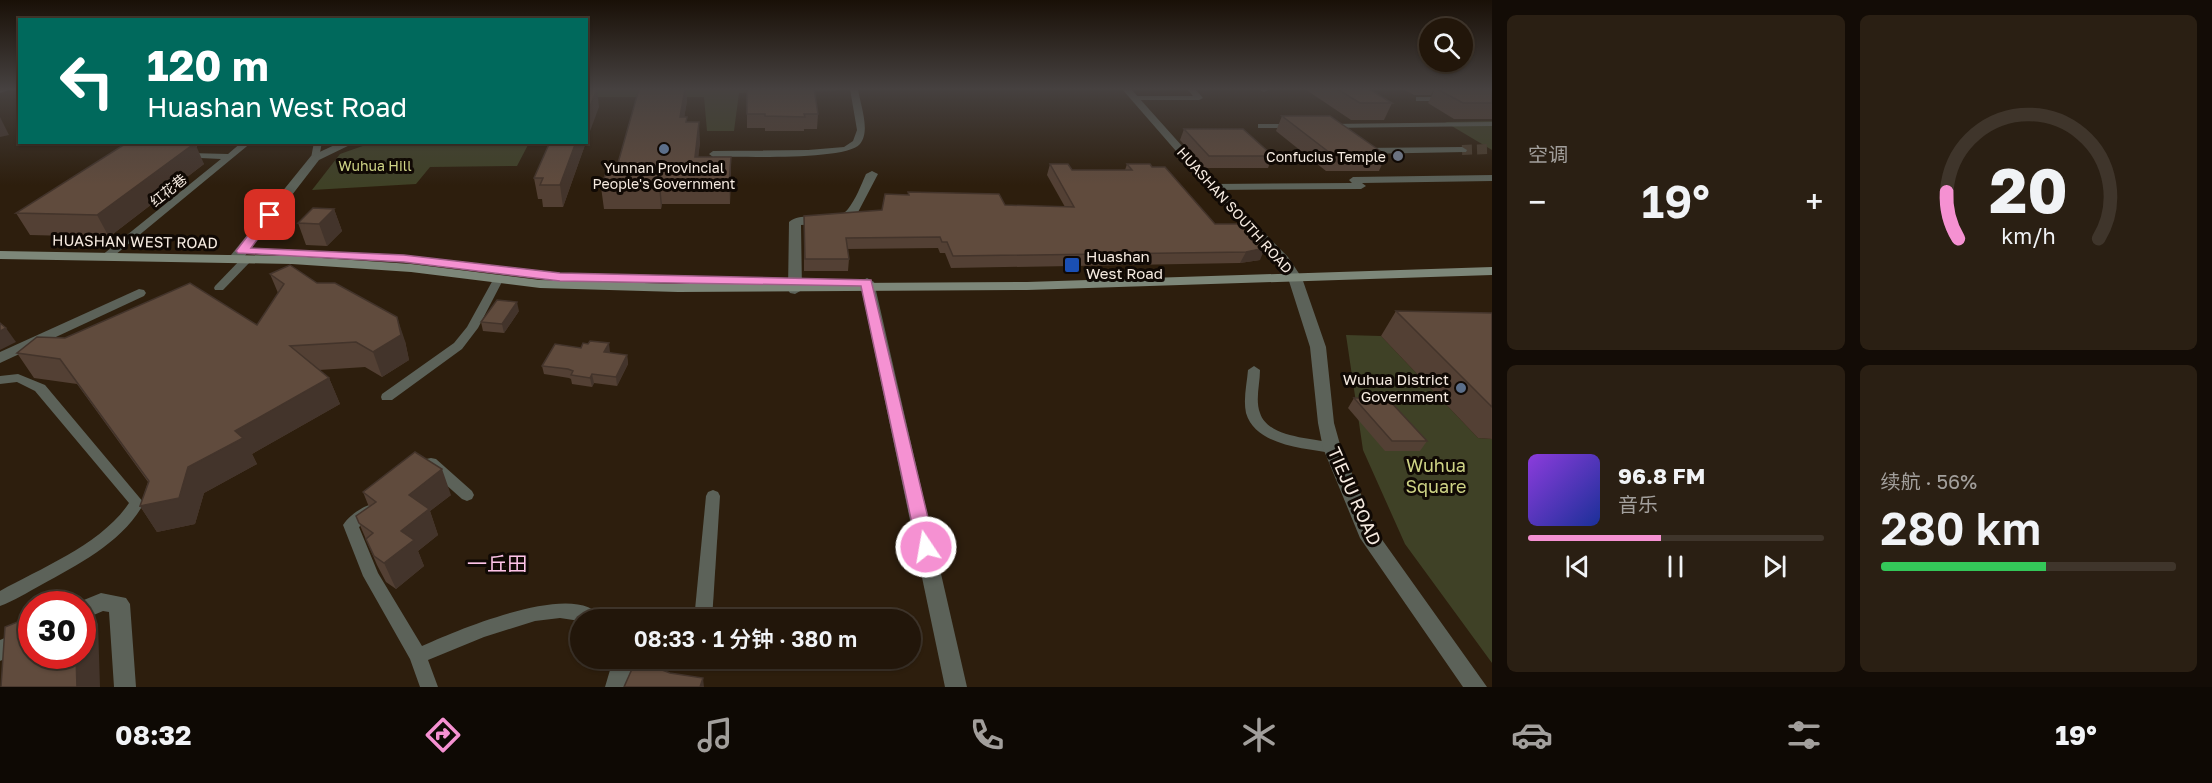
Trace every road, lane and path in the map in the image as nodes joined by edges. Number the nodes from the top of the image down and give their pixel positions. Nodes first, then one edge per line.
1 (859, 121) edge
2 (1155, 121) edge
3 (1492, 124) edge
4 (1261, 126) dead end
5 (1306, 126) edge
6 (1318, 126) edge
7 (194, 144) edge
8 (246, 144) edge
9 (318, 144) edge
10 (346, 144) edge
11 (1462, 150) tunnel mouth
12 (1358, 151) edge
13 (712, 154) edge
14 (229, 158) junction
15 (315, 158) junction
16 (872, 174) dead end
17 (1492, 178) edge
18 (1213, 187) junction
19 (0, 247) edge
20 (116, 249) junction
21 (0, 255) edge
22 (242, 256) junction
23 (105, 258) junction
24 (1492, 265) edge
25 (1492, 271) edge
26 (1293, 275) junction
27 (499, 278) junction
28 (795, 286) junction
29 (868, 286) junction
30 (219, 288) dead end
31 (139, 293) dead end
32 (0, 358) edge
33 (1254, 369) dead end
34 (0, 380) edge
35 (387, 397) dead end
36 (1332, 448) junction
37 (421, 469) edge
38 (467, 495) dead end
39 (713, 496) dead end
40 (378, 504) edge
41 (0, 599) edge
42 (96, 604) edge
43 (570, 609) edge
44 (705, 609) edge
45 (18, 643) edge
46 (0, 651) edge
47 (418, 656) junction
48 (621, 669) edge
49 (125, 687) edge
50 (429, 687) edge
51 (616, 687) edge
52 (956, 687) edge
53 (1476, 687) edge

1 - 13 lane
2 - 18 street, HUASHAN SOUTH ROAD
3 - 6 lane
4 - 5 lane
7 - 14 lane
8 - 14 lane, 红花巷
9 - 15 lane
10 - 15 street
11 - 12 street
14 - 20 lane, 红花巷
15 - 22 street
16 - 28 street
17 - 18 lane
18 - 26 street, HUASHAN SOUTH ROAD
19 - 20 main road, HUASHAN WEST ROAD
20 - 22 main road, HUASHAN WEST ROAD
20 - 23 lane, 红花巷
21 - 23 main road, HUASHAN WEST ROAD
22 - 23 main road, HUASHAN WEST ROAD
22 - 27 main road, HUASHAN WEST ROAD
22 - 28 main road, HUASHAN WEST ROAD
22 - 30 lane
24 - 26 main road, HUASHAN WEST ROAD
25 - 26 main road, HUASHAN WEST ROAD
26 - 29 main road, HUASHAN WEST ROAD
26 - 36 street, TIEJU ROAD
27 - 28 main road, HUASHAN WEST ROAD
27 - 35 lane
28 - 29 main road, HUASHAN WEST ROAD
29 - 52 street
31 - 32 street
33 - 36 lane
34 - 41 lane
36 - 53 street, TIEJU ROAD
37 - 38 lane
39 - 44 lane
40 - 47 lane
42 - 49 street
43 - 47 lane
45 - 46 street
47 - 50 lane
48 - 51 street

